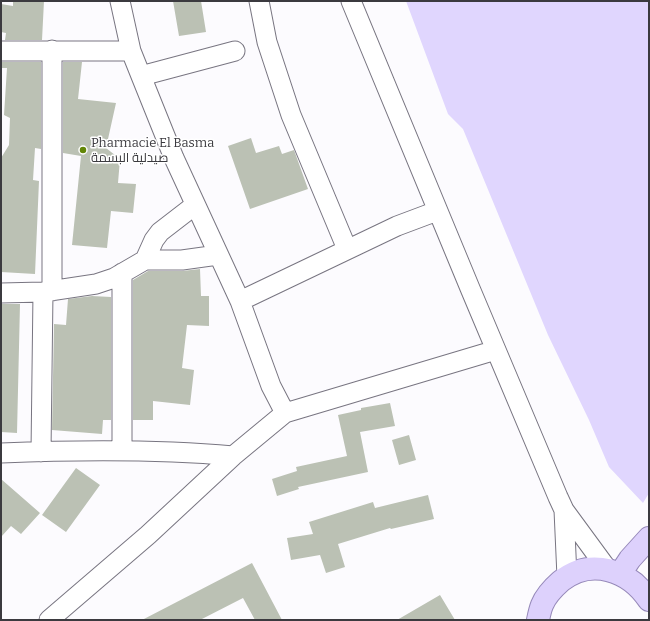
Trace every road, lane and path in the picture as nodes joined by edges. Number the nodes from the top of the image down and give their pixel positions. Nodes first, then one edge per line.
1 (120, 1) edge
2 (259, 1) edge
3 (351, 1) edge
4 (52, 50) junction
5 (1, 51) edge
6 (131, 51) junction
7 (234, 51) dead end
8 (141, 76) junction
9 (195, 205) junction
10 (437, 211) junction
11 (347, 249) junction
12 (218, 255) junction
13 (145, 260) junction
14 (122, 273) junction
15 (48, 292) junction
16 (1, 293) edge
17 (240, 301) junction
18 (496, 350) junction
19 (285, 413) junction
20 (122, 451) junction
21 (41, 452) junction
22 (4, 456) edge
23 (233, 456) junction
24 (564, 510) junction
25 (649, 538) edge
26 (614, 572) junction
27 (567, 577) junction
28 (649, 600) edge
29 (49, 620) edge
30 (538, 620) edge

1 - 6 street
2 - 11 street
3 - 10 street
4 - 5 street
4 - 6 street
4 - 15 street
6 - 8 street
7 - 8 street
8 - 9 street
9 - 12 street
9 - 13 street
10 - 11 street
10 - 18 street
11 - 17 street
12 - 13 street
12 - 17 street
13 - 14 street
14 - 15 street
14 - 20 street
15 - 16 street
15 - 21 street
17 - 19 street
18 - 19 street
18 - 24 street
19 - 23 street
20 - 21 street
20 - 23 street
21 - 22 street
23 - 29 street
24 - 26 street
24 - 27 street
25 - 26 main road
26 - 27 main road
26 - 28 main road
27 - 30 main road

